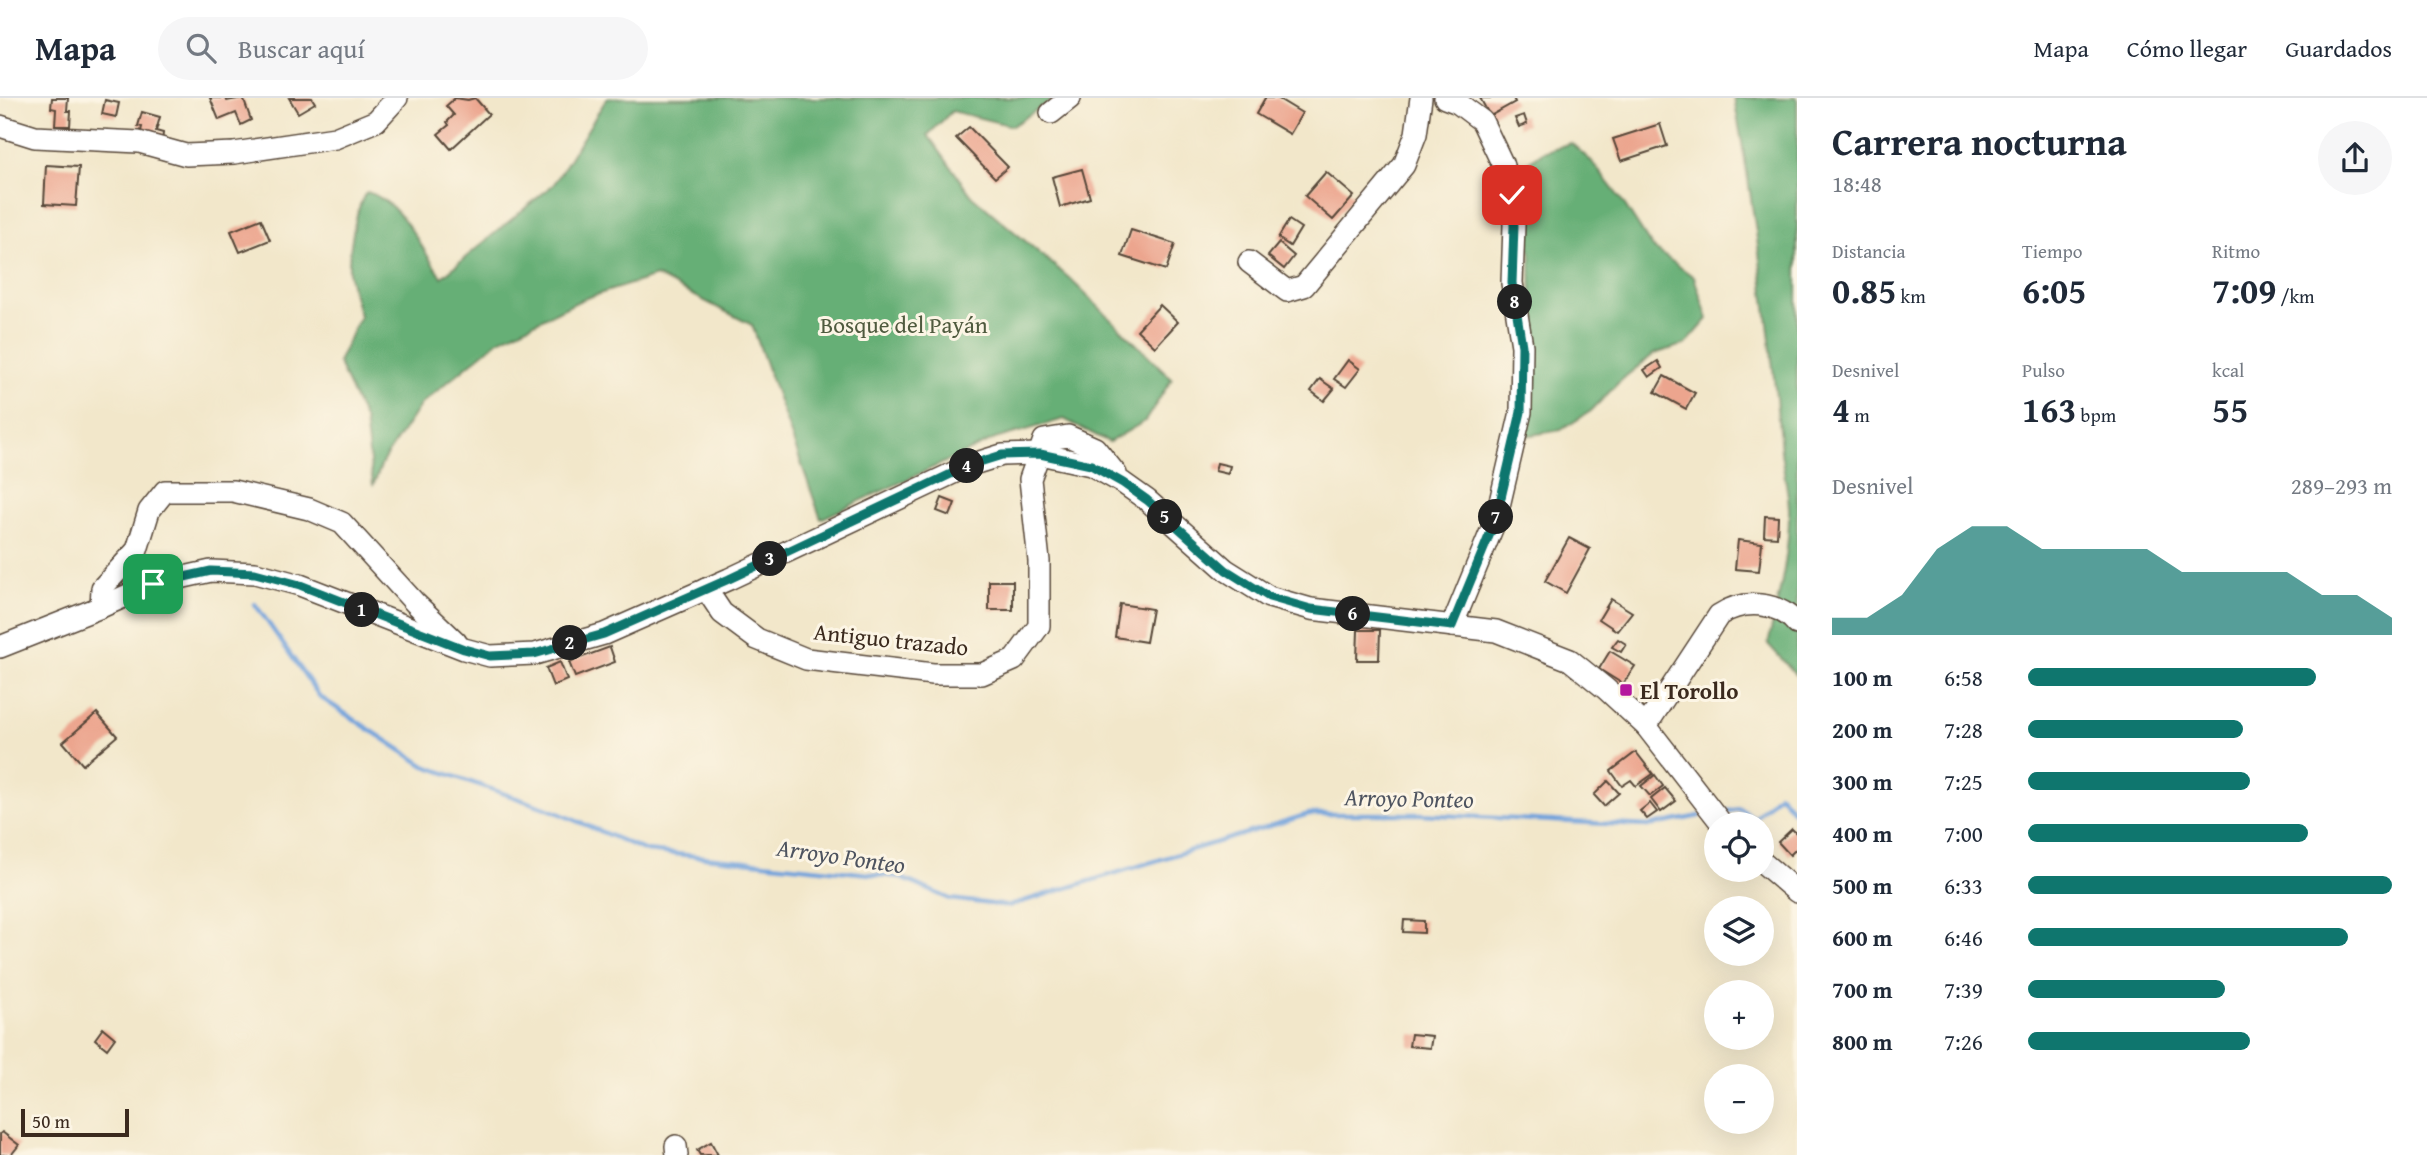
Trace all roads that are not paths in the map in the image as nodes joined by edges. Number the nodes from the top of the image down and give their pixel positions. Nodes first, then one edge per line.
1 (397, 98) edge
2 (1070, 98) edge
3 (1422, 98) edge
4 (1446, 98) edge
5 (1051, 113) dead end
6 (0, 126) edge
7 (1249, 262) dead end
8 (1040, 454) junction
9 (706, 589) junction
10 (101, 607) junction
11 (1797, 624) edge
12 (1452, 626) junction
13 (0, 646) edge
14 (464, 649) junction
15 (1646, 726) junction
16 (1713, 812) edge
17 (1774, 872) edge
18 (1797, 892) edge

1 - 6 street
2 - 5 street
3 - 7 street
4 - 12 street
8 - 9 street
8 - 9 street, Antiguo trazado
8 - 12 street
9 - 14 street
10 - 13 street
10 - 14 street
10 - 14 street
11 - 15 street
12 - 15 street
15 - 16 street
17 - 18 street

